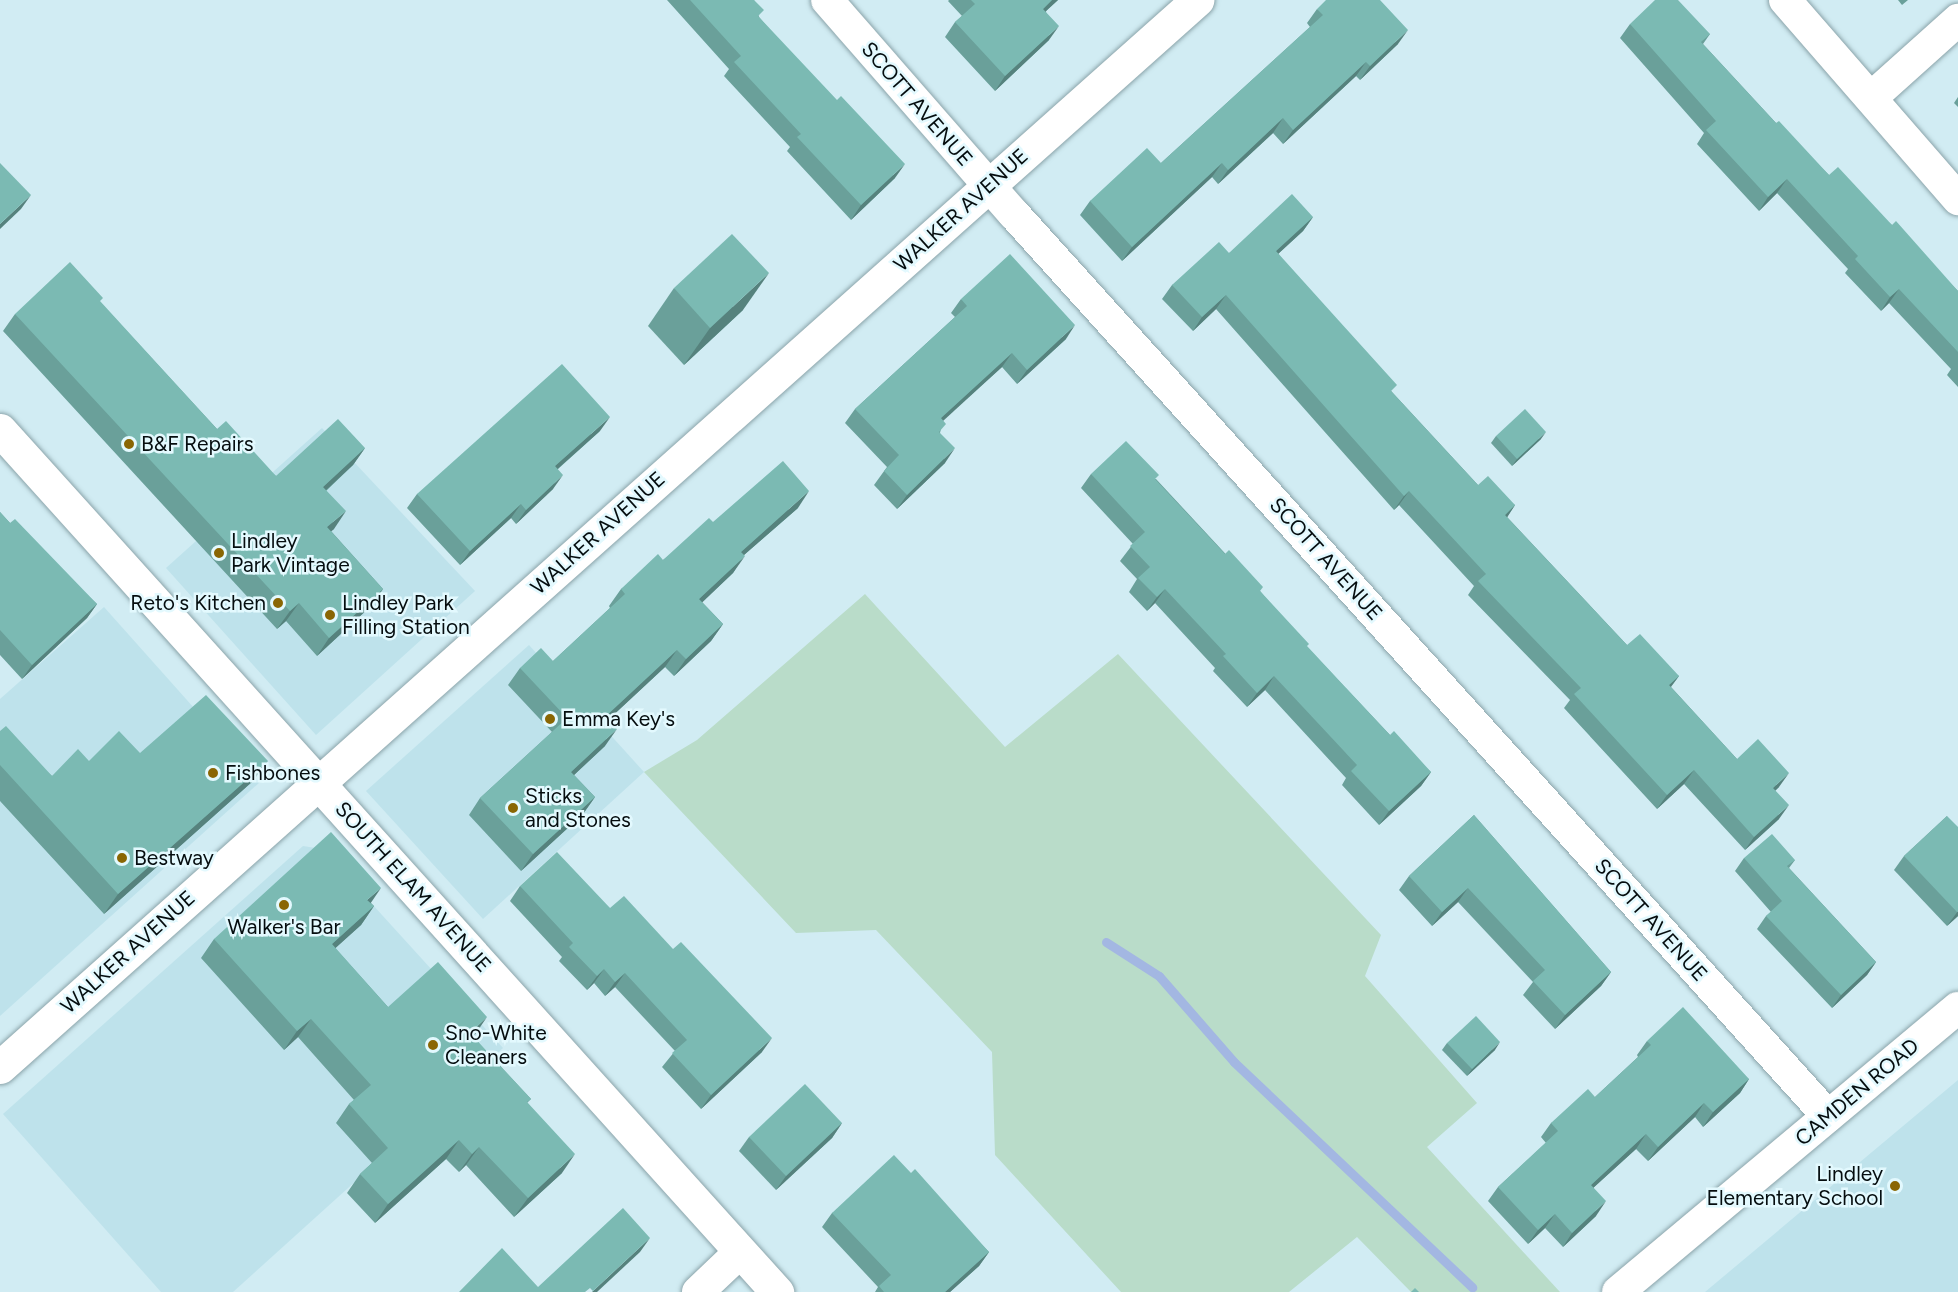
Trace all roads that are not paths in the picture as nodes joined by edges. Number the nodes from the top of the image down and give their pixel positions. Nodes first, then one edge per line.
1 (827, 0) edge
2 (1197, 0) edge
3 (1785, 0) edge
4 (1958, 20) edge
5 (1871, 98) junction
6 (988, 185) junction
7 (1958, 199) edge
8 (0, 430) edge
9 (319, 781) junction
10 (1958, 1008) edge
11 (0, 1067) edge
12 (1828, 1116) junction
13 (740, 1252) junction
14 (698, 1292) edge
15 (777, 1292) edge
16 (1618, 1292) edge

1 - 6 street, SCOTT AVENUE
2 - 6 street, WALKER AVENUE
3 - 5 street
4 - 5 street
5 - 7 street
6 - 9 street, WALKER AVENUE
6 - 12 street, SCOTT AVENUE
8 - 9 street, SOUTH ELAM AVENUE
9 - 11 street, WALKER AVENUE
9 - 13 street, SOUTH ELAM AVENUE
10 - 12 street, CAMDEN ROAD
12 - 16 street, CAMDEN ROAD
13 - 14 street
13 - 15 street, SOUTH ELAM AVENUE

